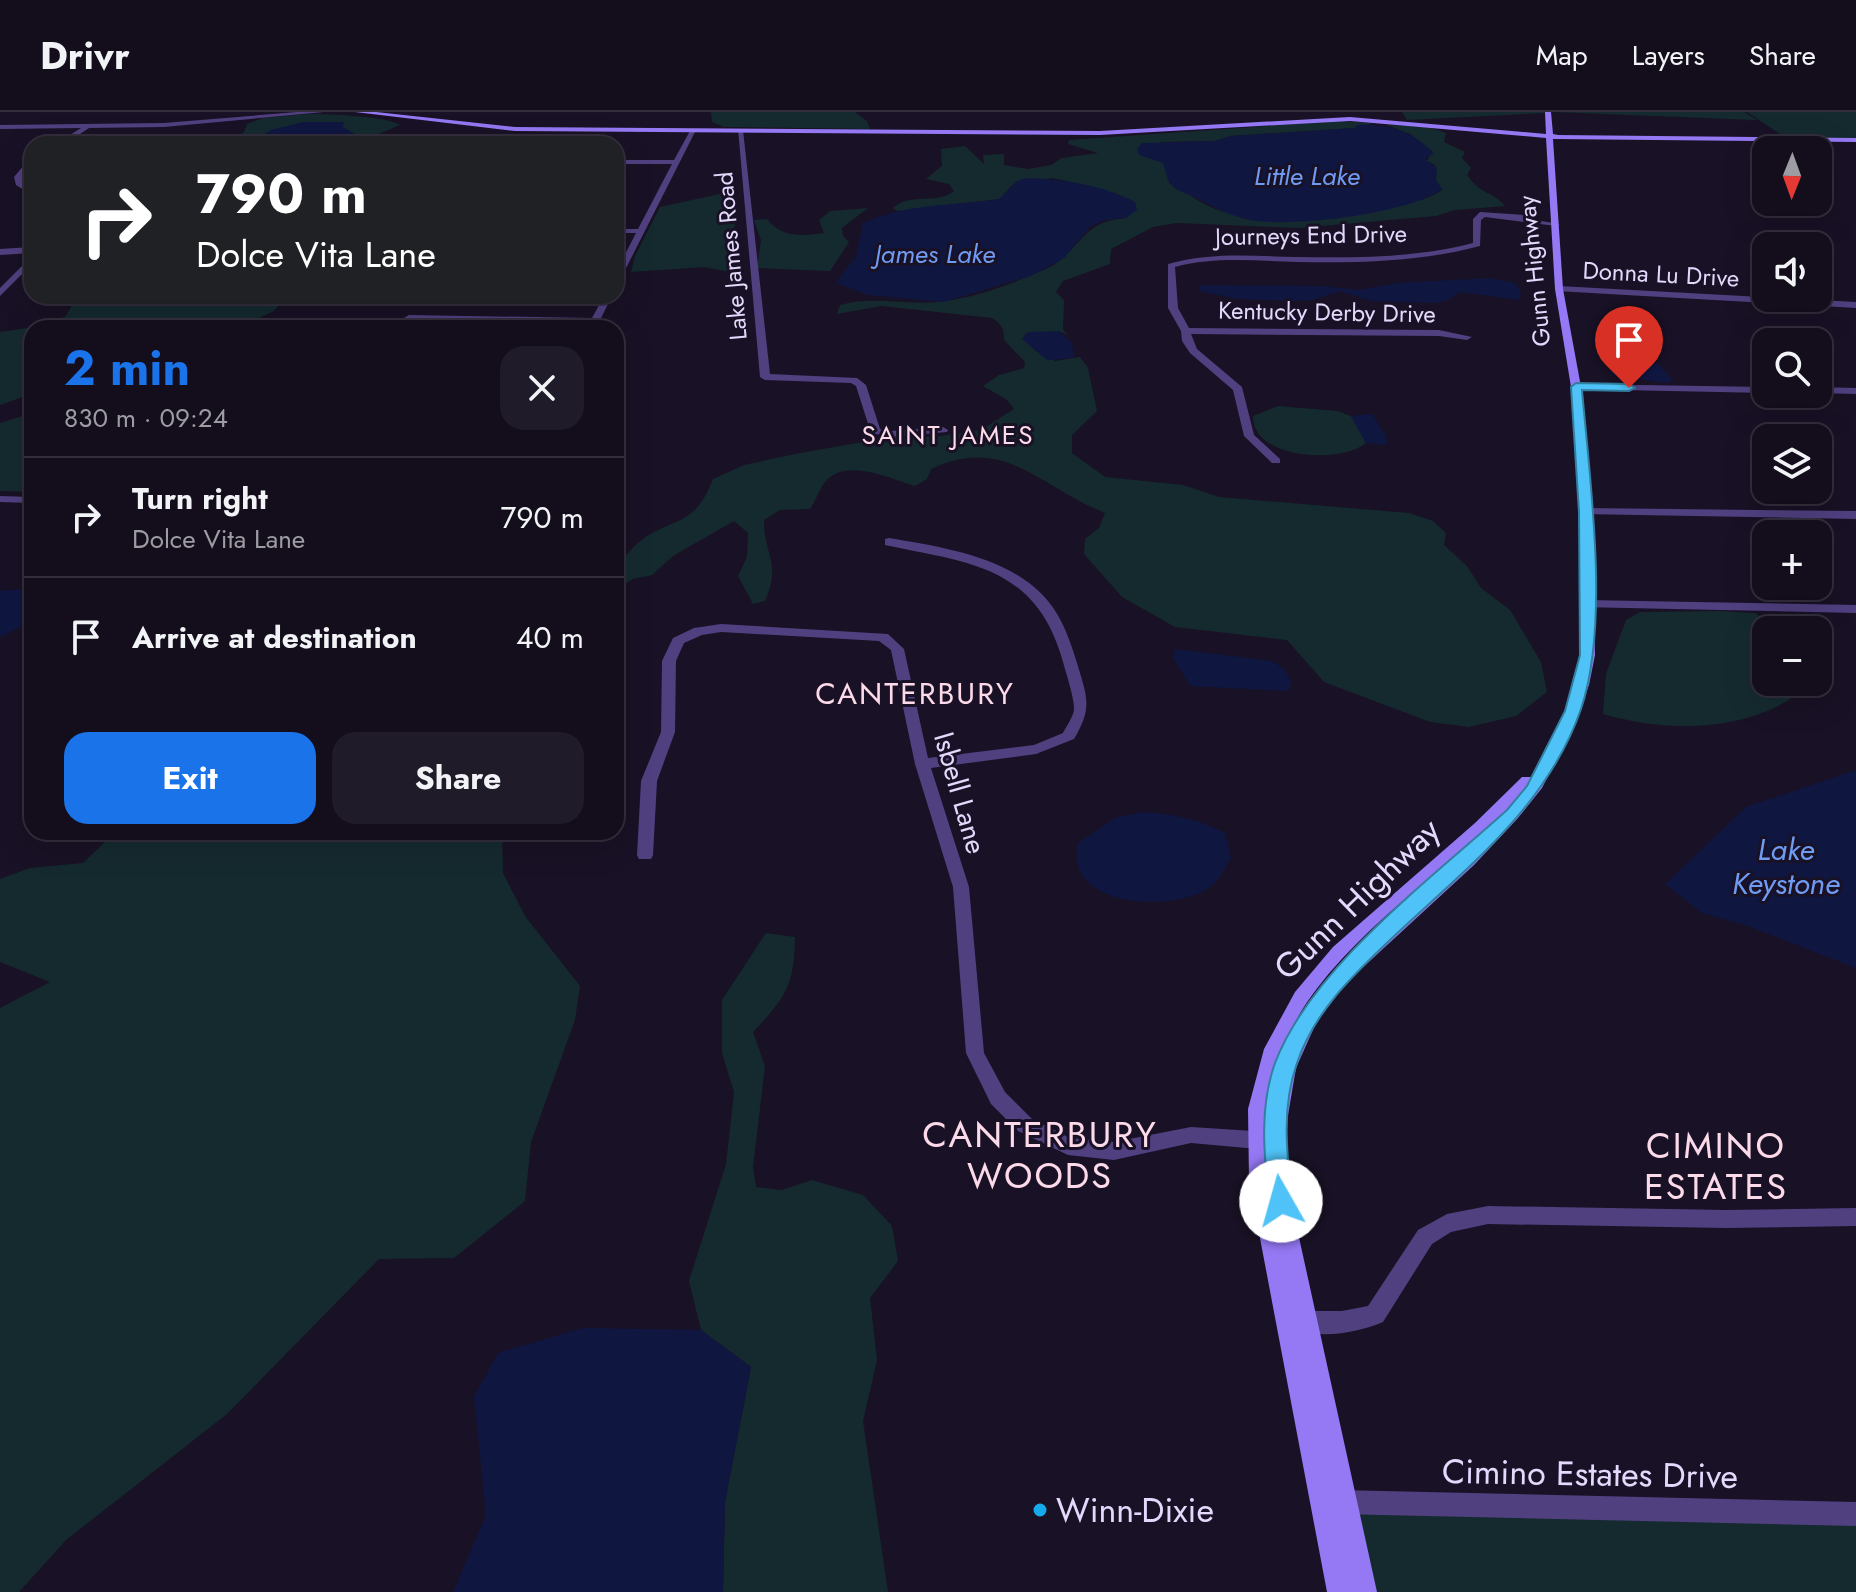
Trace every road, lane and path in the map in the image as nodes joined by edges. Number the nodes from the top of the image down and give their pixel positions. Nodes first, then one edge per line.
1 (321, 112) edge
2 (358, 112) edge
3 (1548, 112) edge
4 (0, 127) edge
5 (87, 127) junction
6 (693, 130) junction
7 (740, 130) junction
8 (73, 136) edge
9 (1550, 137) junction
10 (1856, 140) edge
11 (624, 162) edge
12 (676, 162) junction
13 (24, 170) edge
14 (24, 187) edge
15 (1523, 216) junction
16 (1556, 222) junction
17 (624, 231) edge
18 (641, 231) junction
19 (24, 250) edge
20 (0, 252) edge
21 (624, 264) edge
22 (24, 268) edge
23 (1559, 289) junction
24 (0, 293) edge
25 (1856, 305) edge
26 (409, 318) dead end
27 (470, 320) edge
28 (1186, 331) junction
29 (1467, 337) dead end
30 (1576, 387) junction
31 (1752, 390) edge
32 (1832, 390) edge
33 (1856, 391) edge
34 (943, 430) dead end
35 (1276, 461) dead end
36 (0, 499) edge
37 (24, 500) edge
38 (1585, 512) junction
39 (1856, 515) edge
40 (889, 542) dead end
41 (1585, 604) junction
42 (1856, 609) edge
43 (922, 764) junction
44 (645, 855) dead end
45 (1265, 1140) junction
46 (1856, 1217) edge
47 (1308, 1322) junction
48 (1334, 1502) junction
49 (1856, 1514) edge
50 (1340, 1592) edge
51 (1364, 1592) edge

1 - 5 street
2 - 6 main road
3 - 9 main road, Gunn Highway
4 - 5 street
5 - 8 street
6 - 7 main road
6 - 12 street
7 - 9 main road
7 - 34 street, Lake James Road
9 - 10 main road
9 - 16 main road, Gunn Highway
11 - 12 street
12 - 18 street
13 - 14 street
15 - 16 street, Journeys End Drive
15 - 16 street, Journeys End Drive
15 - 28 street, Journeys End Drive
16 - 23 main road, Gunn Highway
17 - 18 street
18 - 21 street
19 - 20 street
22 - 24 street
23 - 25 street, Donna Lu Drive
23 - 30 main road, Gunn Highway
26 - 27 street
28 - 29 street, Kentucky Derby Drive
28 - 35 street, Journeys End Drive
30 - 31 street
30 - 38 main road, Gunn Highway
32 - 33 street
36 - 37 street
38 - 39 street
38 - 41 main road, Gunn Highway
40 - 43 street
41 - 42 street
41 - 45 main road, Gunn Highway
43 - 44 street, Isbell Lane
43 - 45 street, Isbell Lane
45 - 47 main road, Gunn Highway
45 - 48 main road, Gunn Highway
46 - 47 street
47 - 48 main road, Gunn Highway
48 - 49 street, Cimino Estates Drive
48 - 50 main road, Gunn Highway
48 - 51 main road, Gunn Highway

